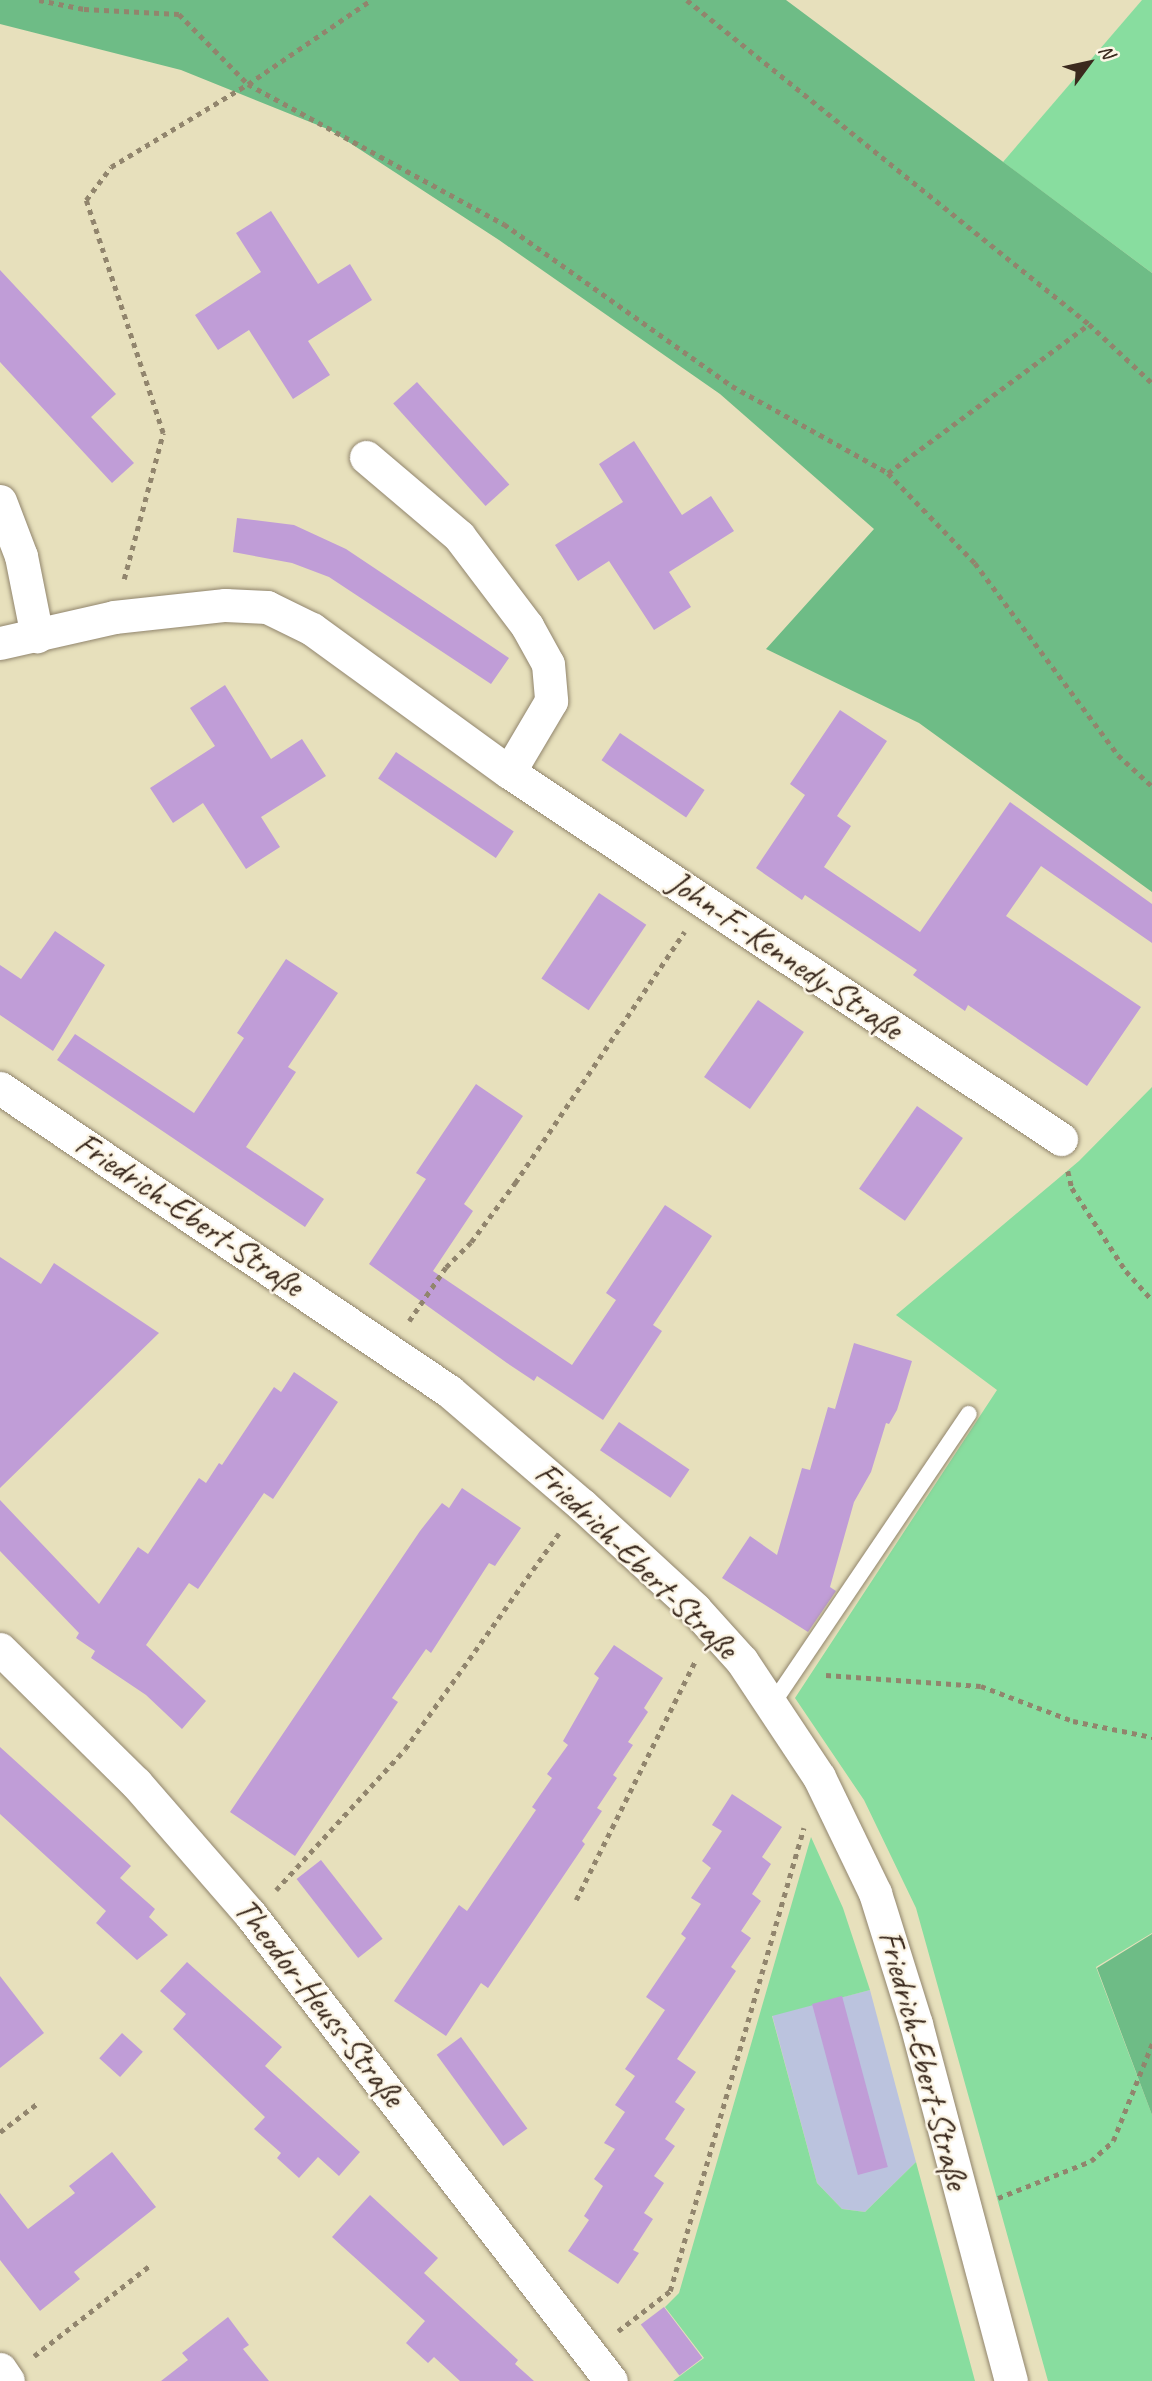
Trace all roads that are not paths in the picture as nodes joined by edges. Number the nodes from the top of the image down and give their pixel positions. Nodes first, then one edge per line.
1 (366, 457) dead end
2 (0, 501) edge
3 (37, 636) junction
4 (0, 643) edge
5 (509, 772) junction
6 (0, 1088) edge
7 (1061, 1139) road end
8 (969, 1414) dead end
9 (0, 1649) edge
10 (773, 1703) junction
11 (611, 2381) edge
12 (1011, 2381) edge

1 - 5 street
2 - 3 street
3 - 4 street, John-F.-Kennedy-Straße
3 - 5 street, John-F.-Kennedy-Straße
5 - 7 street, John-F.-Kennedy-Straße
6 - 10 street, Friedrich-Ebert-Straße
8 - 10 lane
9 - 11 street, Theodor-Heuss-Straße
10 - 12 street, Friedrich-Ebert-Straße

